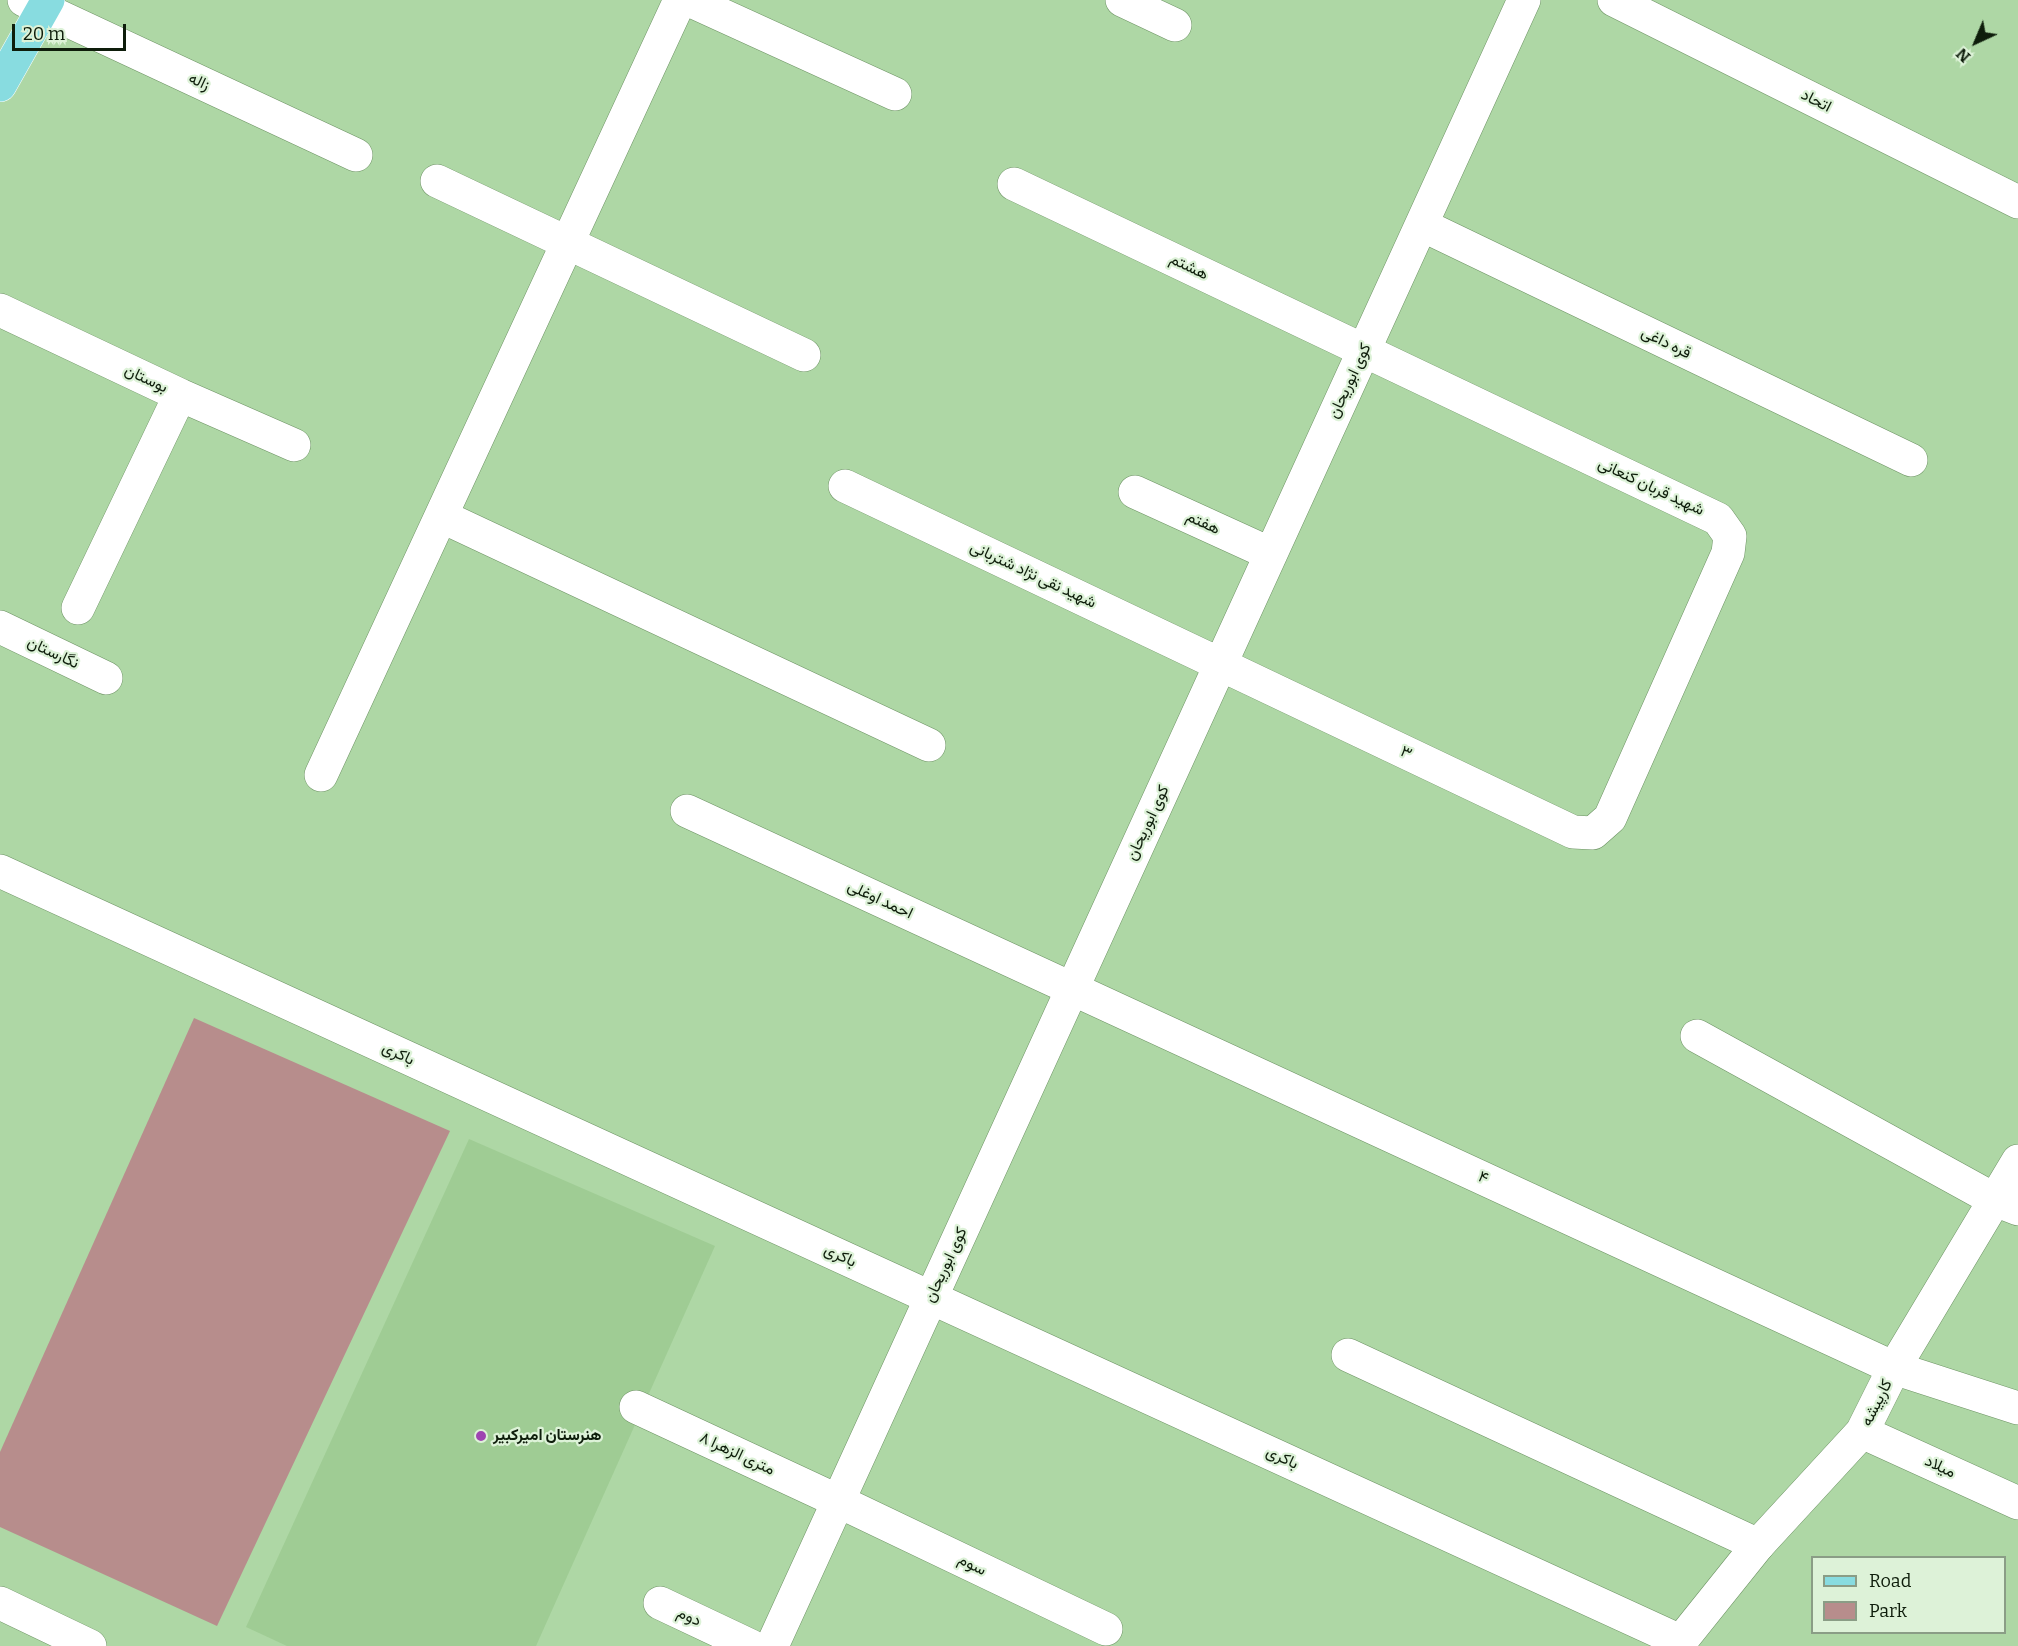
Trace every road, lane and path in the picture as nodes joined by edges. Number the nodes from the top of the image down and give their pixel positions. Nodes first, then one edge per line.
1 (680, 0) edge
2 (689, 0) edge
3 (1122, 0) edge
4 (1524, 0) edge
5 (1614, 0) edge
6 (39, 3) edge
7 (1175, 25) dead end
8 (0, 85) edge
9 (895, 94) dead end
10 (356, 154) dead end
11 (437, 182) dead end
12 (1014, 184) dead end
13 (2018, 202) edge
14 (1422, 225) junction
15 (567, 243) junction
16 (0, 310) edge
17 (1364, 351) junction
18 (804, 355) dead end
19 (180, 395) junction
20 (294, 445) dead end
21 (1911, 460) dead end
22 (845, 486) dead end
23 (1135, 492) dead end
24 (441, 516) junction
25 (1271, 554) junction
26 (78, 608) dead end
27 (0, 627) edge
28 (1221, 665) junction
29 (106, 678) dead end
30 (929, 745) dead end
31 (321, 775) dead end
32 (687, 811) dead end
33 (1593, 833) joint
34 (0, 871) edge
35 (1072, 989) junction
36 (1696, 1036) dead end
37 (2018, 1161) edge
38 (2006, 1204) edge
39 (931, 1298) junction
40 (1348, 1355) dead end
41 (1894, 1368) junction
42 (636, 1407) dead end
43 (2018, 1408) edge
44 (1862, 1432) junction
45 (838, 1501) junction
46 (2018, 1503) edge
47 (1758, 1545) junction
48 (0, 1603) edge
49 (660, 1603) dead end
50 (1106, 1629) dead end
51 (1678, 1643) edge
52 (90, 1646) edge
53 (751, 1646) edge
54 (772, 1646) edge

1 - 15 street
2 - 9 street
3 - 7 street
4 - 14 street, کوی ابوریحان
5 - 13 street, اتحاد
6 - 8 main road
6 - 10 street, زاله
11 - 15 street
12 - 17 street, هشتم
14 - 17 street, کوی ابوریحان
14 - 21 street, قره داغی
15 - 18 street
15 - 24 street
16 - 19 street, بوستان
17 - 25 street, کوی ابوریحان
17 - 33 street, شهید قربان کنعانی
19 - 20 street, بوستان
19 - 26 street
22 - 28 street, شهید نقی نژاد شتربانی
23 - 25 street, هفتم
24 - 30 street
24 - 31 street
25 - 28 street, کوی ابوریحان
27 - 29 street, نگارستان
28 - 33 street, ۳
28 - 35 street, کوی ابوریحان
32 - 35 street, احمد اوغلی
34 - 39 street, باکری
35 - 39 street, کوی ابوریحان
35 - 41 street, ۴
36 - 38 street
37 - 38 street, کارپیشه
38 - 41 street, کارپیشه
39 - 45 street, کوی ابوریحان
39 - 51 street, باکری
40 - 47 street
41 - 43 street, ۴
41 - 44 street, کارپیشه
42 - 45 street, ۸ متری الزهرا
44 - 46 street, میلاد
44 - 47 street, کارپیشه
45 - 50 street, سوم
45 - 54 street, کوی ابوریحان
47 - 51 street, کارپیشه
48 - 52 street
49 - 53 street, دوم

